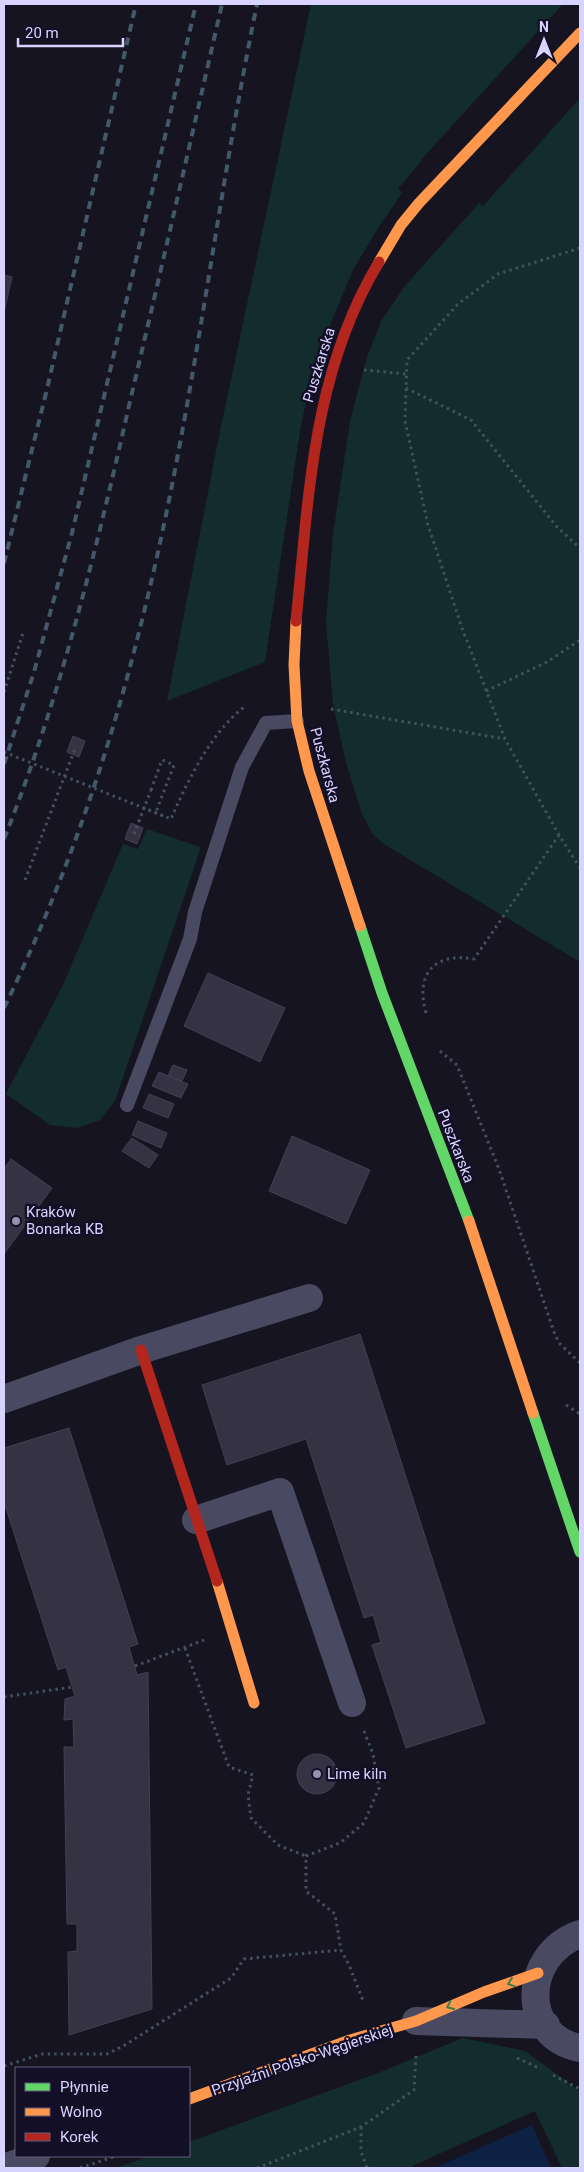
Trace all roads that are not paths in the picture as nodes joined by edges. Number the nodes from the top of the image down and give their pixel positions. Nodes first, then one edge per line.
1 (580, 33) edge
2 (297, 721) junction
3 (127, 1105) dead end
4 (309, 1298) dead end
5 (141, 1350) junction
6 (4, 1399) edge
7 (196, 1520) junction
8 (580, 1552) edge
9 (254, 1703) dead end
10 (352, 1703) road end
11 (580, 1934) edge
12 (538, 1974) junction
13 (416, 2021) junction
14 (546, 2026) junction
15 (580, 2048) edge
16 (190, 2099) edge
17 (33, 2157) edge
18 (4, 2168) edge

1 - 2 street, Puszkarska
2 - 3 lane
2 - 8 street, Puszkarska
4 - 5 street
5 - 6 street
5 - 7 street
7 - 9 street
7 - 10 street
11 - 12 street
12 -> 13 street, Przyjaźni Polsko-Węgierskiej
12 - 14 street
13 - 14 street, Przyjaźni Polsko-Węgierskiej
13 - 16 street, Przyjaźni Polsko-Węgierskiej
14 - 15 street
17 - 18 street

